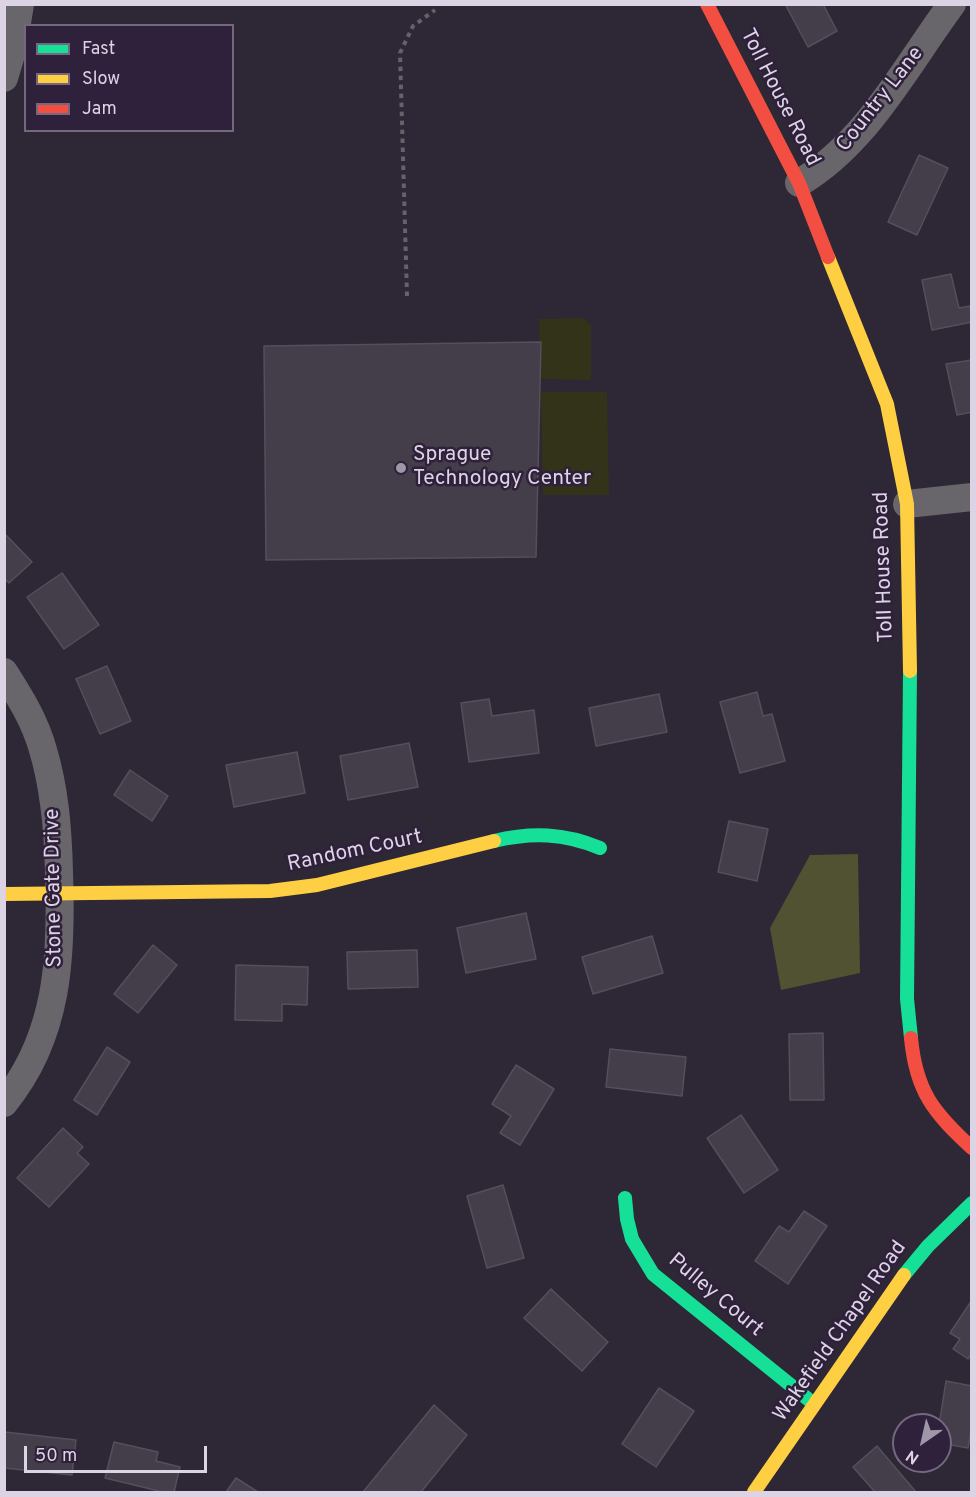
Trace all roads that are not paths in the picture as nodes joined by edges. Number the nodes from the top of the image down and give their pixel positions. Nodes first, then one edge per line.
1 (20, 4) edge
2 (707, 4) edge
3 (952, 4) edge
4 (4, 78) edge
5 (799, 183) junction
6 (972, 497) edge
7 (907, 504) junction
8 (4, 672) edge
9 (600, 848) dead end
10 (4, 894) edge
11 (60, 894) junction
12 (4, 1103) edge
13 (972, 1148) edge
14 (625, 1198) dead end
15 (972, 1203) edge
16 (814, 1404) junction
17 (754, 1492) edge

1 - 4 street
2 - 5 street, Toll House Road
3 - 5 street, Country Lane
5 - 7 street, Toll House Road
6 - 7 street
7 - 13 street, Toll House Road
8 - 11 street, Stone Gate Drive
9 - 11 street, Random Court
10 - 11 street, Random Court
11 - 12 street, Stone Gate Drive
14 - 16 street, Pulley Court
15 - 16 street, Wakefield Chapel Road
16 - 17 street, Wakefield Chapel Road

